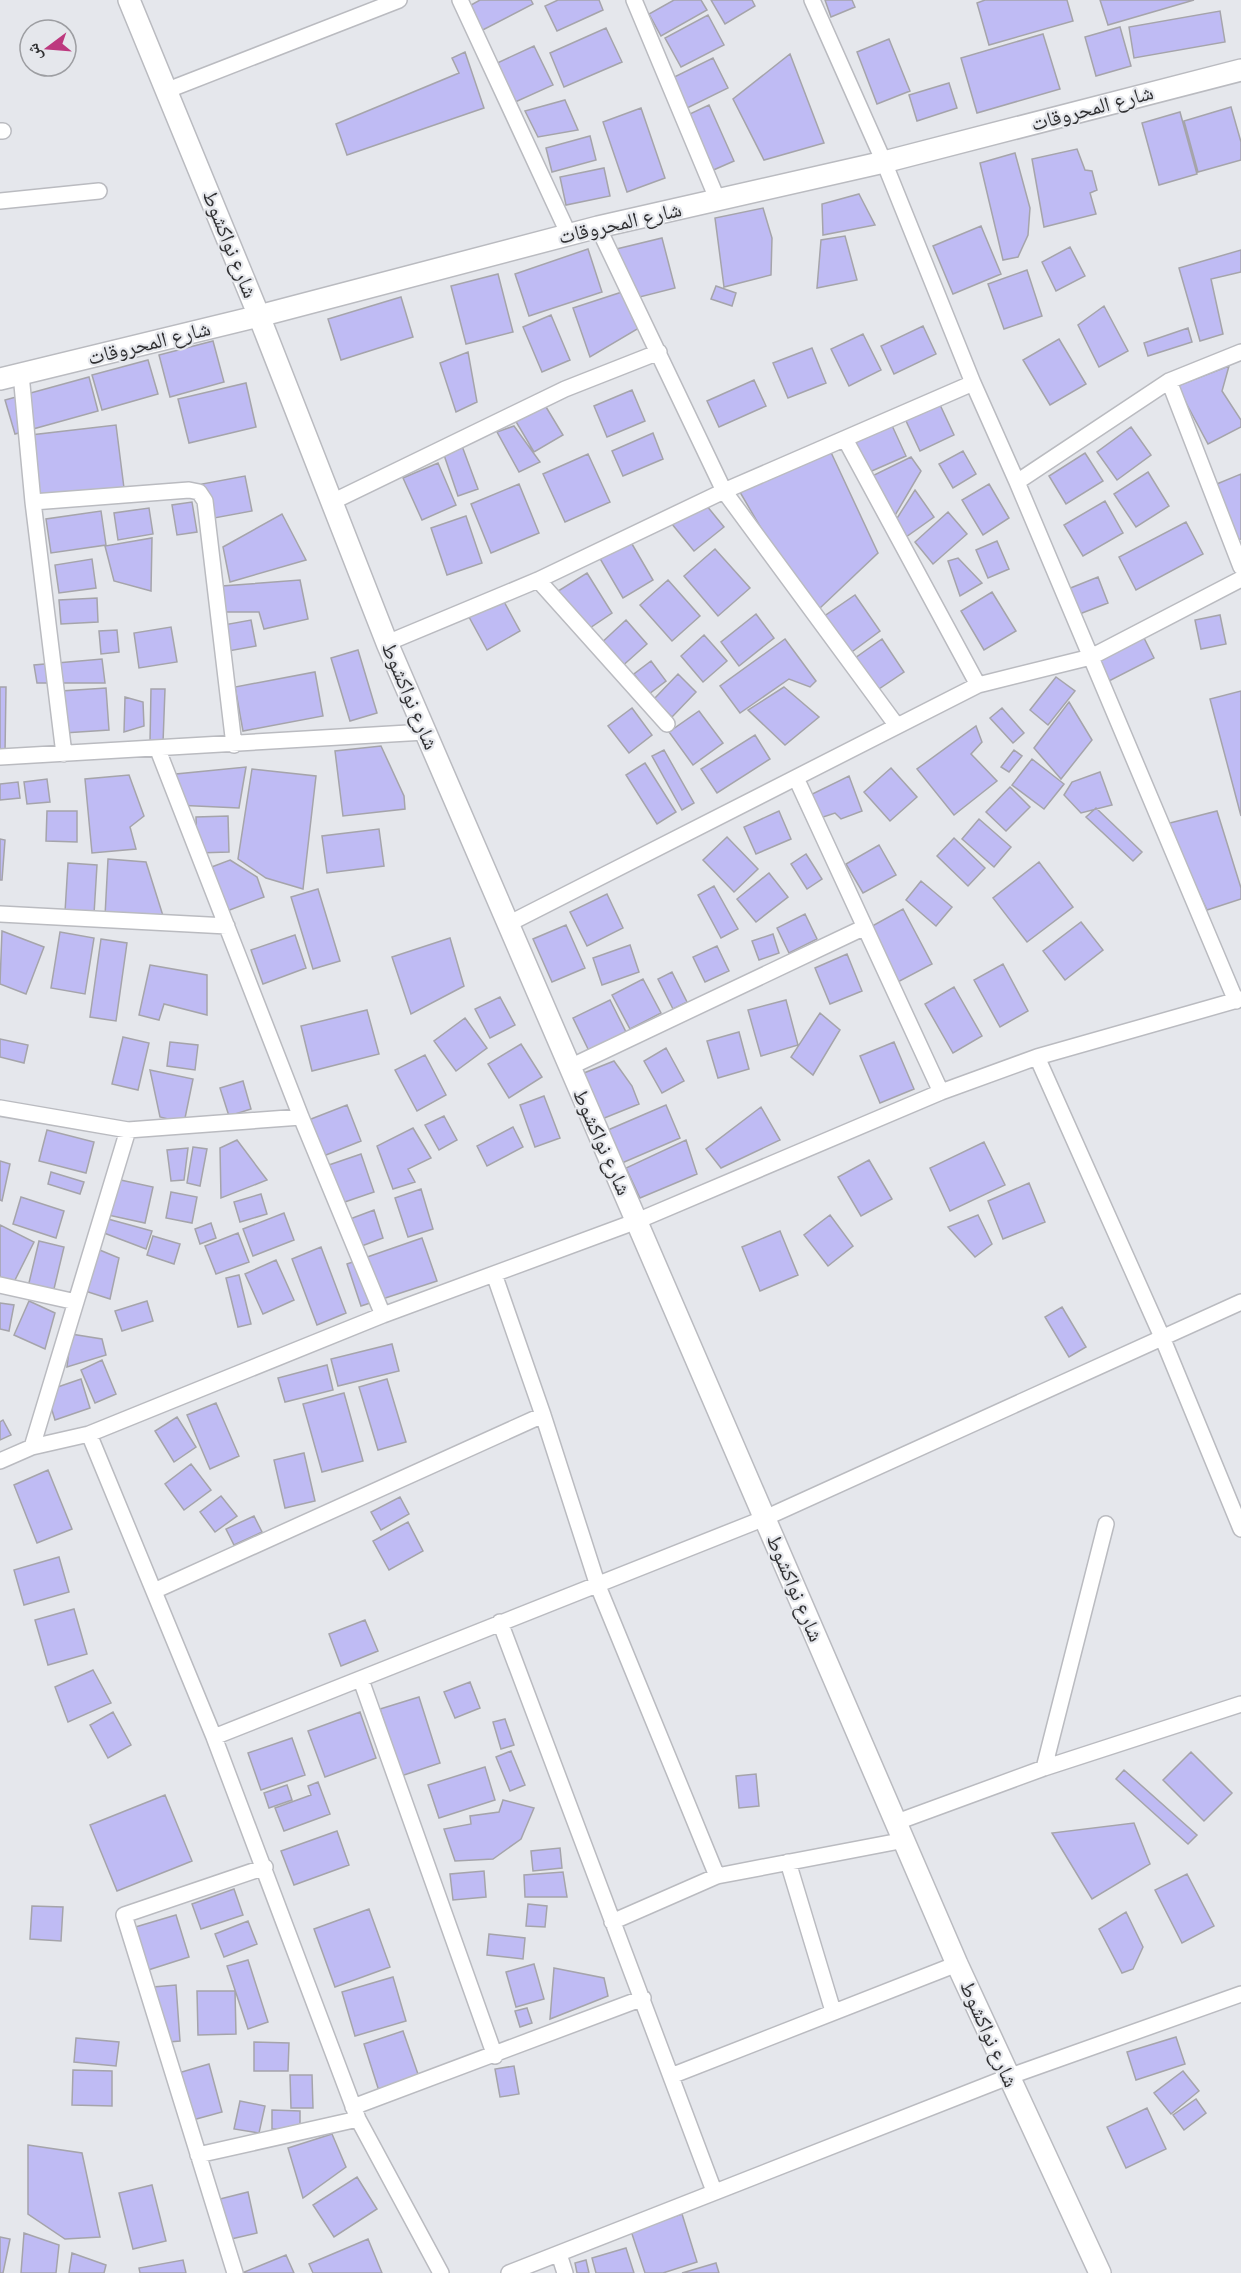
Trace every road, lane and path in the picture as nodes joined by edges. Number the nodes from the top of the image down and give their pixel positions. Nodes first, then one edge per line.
1 (129, 0) edge
2 (399, 0) edge
3 (460, 0) edge
4 (634, 0) edge
5 (812, 0) edge
6 (1241, 70) edge
7 (168, 90) junction
8 (884, 162) junction
9 (99, 190) dead end
10 (0, 201) edge
11 (718, 201) junction
12 (598, 227) junction
13 (569, 235) junction
14 (259, 316) junction
15 (659, 352) junction
16 (1241, 352) edge
17 (21, 374) junction
18 (0, 379) edge
19 (1169, 381) junction
20 (973, 383) junction
21 (844, 439) junction
22 (1017, 482) junction
23 (724, 491) junction
24 (33, 502) junction
25 (332, 502) junction
26 (1241, 567) edge
27 (1241, 579) edge
28 (538, 580) junction
29 (387, 643) junction
30 (1091, 657) junction
31 (978, 685) junction
32 (667, 724) dead end
33 (897, 726) junction
34 (425, 732) junction
35 (234, 745) junction
36 (158, 750) junction
37 (64, 754) junction
38 (0, 757) edge
39 (796, 778) junction
40 (0, 914) edge
41 (508, 924) junction
42 (227, 926) junction
43 (865, 927) junction
44 (1239, 1000) edge
45 (1036, 1057) junction
46 (570, 1067) junction
47 (941, 1092) junction
48 (0, 1108) edge
49 (301, 1117) junction
50 (128, 1130) junction
51 (637, 1221) junction
52 (494, 1274) junction
53 (0, 1285) edge
54 (76, 1302) junction
55 (1241, 1302) edge
56 (383, 1315) junction
57 (1162, 1337) junction
58 (543, 1415) junction
59 (89, 1434) junction
60 (32, 1448) junction
61 (0, 1461) edge
62 (765, 1518) junction
63 (1106, 1524) dead end
64 (1241, 1529) edge
65 (598, 1586) junction
66 (154, 1591) junction
67 (500, 1622) junction
68 (361, 1680) junction
69 (1241, 1704) edge
70 (214, 1737) junction
71 (1044, 1768) junction
72 (901, 1831) junction
73 (788, 1862) junction
74 (265, 1867) junction
75 (717, 1876) junction
76 (612, 1922) junction
77 (957, 1964) junction
78 (1241, 1994) edge
79 (643, 1998) junction
80 (833, 2012) junction
81 (495, 2056) junction
82 (671, 2076) junction
83 (1008, 2077) junction
84 (356, 2113) junction
85 (198, 2154) junction
86 (714, 2191) junction
87 (559, 2253) junction
88 (235, 2273) edge
89 (441, 2273) edge
90 (509, 2273) edge
91 (566, 2273) edge
92 (1100, 2273) edge

1 - 7 street, شارع نواكشوط
2 - 7 street
3 - 13 street
4 - 11 street
5 - 8 street
6 - 8 street, شارع المحروقات
7 - 14 street, شارع نواكشوط
8 - 11 street, شارع المحروقات
8 - 20 street
9 - 10 street
11 - 12 street, شارع المحروقات
12 - 13 street, شارع المحروقات
12 - 15 street
13 - 14 street, شارع المحروقات
14 - 17 street, شارع المحروقات
14 - 25 street, شارع نواكشوط
15 - 23 street
15 - 25 street
16 - 19 street
17 - 18 street, شارع المحروقات
17 - 24 street
19 - 22 street
19 - 26 street
20 - 21 street
20 - 22 street
21 - 23 street
21 - 31 street
22 - 30 street
23 - 28 street
23 - 33 street
24 - 35 street
24 - 37 street
25 - 29 street, شارع نواكشوط
27 - 30 street
28 - 29 street
28 - 32 street
29 - 34 street, شارع نواكشوط
30 - 31 street
30 - 44 street
31 - 33 street
33 - 39 street
34 - 35 street
34 - 41 street, شارع نواكشوط
35 - 36 street
36 - 37 street
36 - 42 street
37 - 38 street
39 - 41 street
39 - 43 street
40 - 42 street
41 - 46 street, شارع نواكشوط
42 - 49 street
43 - 46 street
43 - 47 street
44 - 45 street
45 - 47 street
45 - 57 street
46 - 51 street, شارع نواكشوط
47 - 51 street
48 - 50 street
49 - 50 street
49 - 56 street
50 - 54 street
51 - 52 street
51 - 62 street, شارع نواكشوط
52 - 56 street
52 - 58 street
53 - 54 street
54 - 60 street
55 - 57 street
56 - 59 street
57 - 62 street
57 - 64 street
58 - 65 street
58 - 66 street
59 - 60 street
59 - 66 street
60 - 61 street
62 - 65 street
62 - 72 street, شارع نواكشوط
63 - 71 street
65 - 67 street
65 - 75 street
66 - 70 street
67 - 68 street
67 - 76 street
68 - 70 street
68 - 81 street
69 - 71 street
70 - 74 street
71 - 72 street
72 - 73 street
72 - 77 street, شارع نواكشوط
73 - 75 street
73 - 80 street
74 - 84 street
74 - 85 street
75 - 76 street
76 - 79 street
77 - 80 street
77 - 83 street, شارع نواكشوط
78 - 83 street
79 - 81 street
79 - 82 street
80 - 82 street
81 - 84 street
82 - 86 street
83 - 86 street
83 - 92 street, شارع نواكشوط
84 - 85 street
84 - 89 street
85 - 88 street
86 - 87 street
87 - 90 street
87 - 91 street

